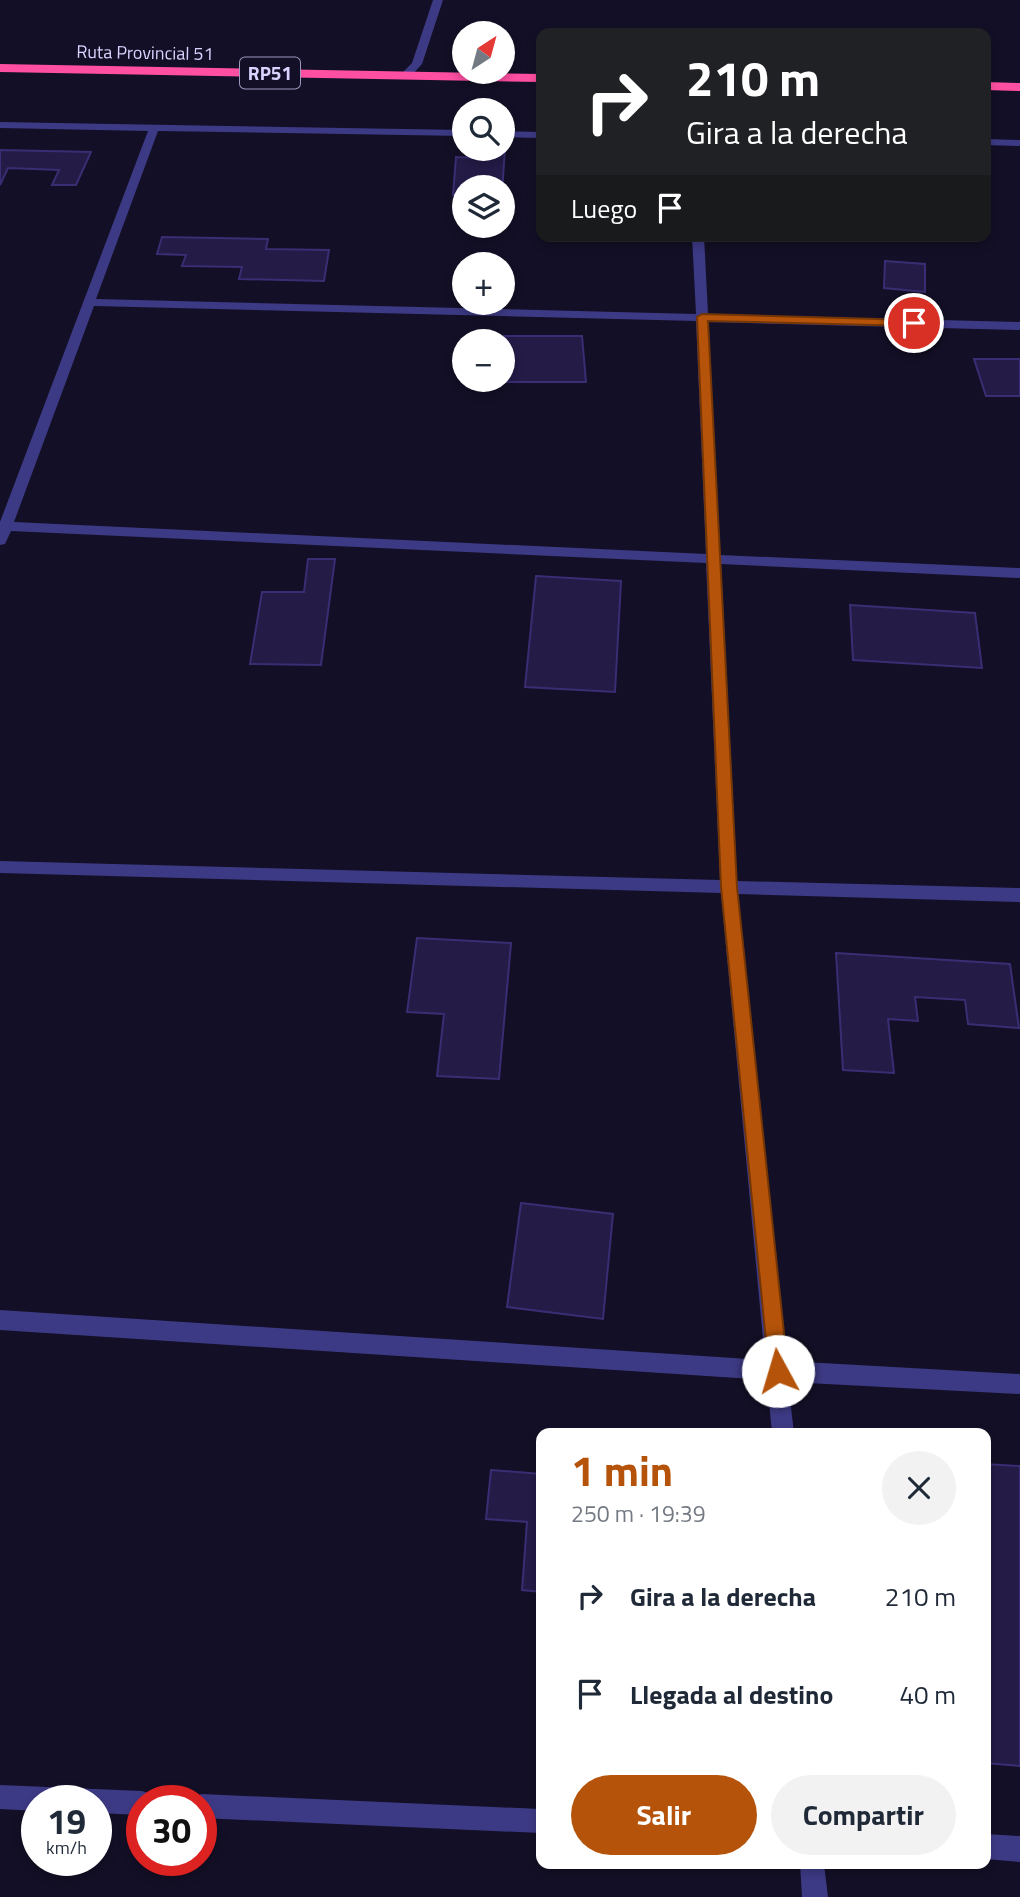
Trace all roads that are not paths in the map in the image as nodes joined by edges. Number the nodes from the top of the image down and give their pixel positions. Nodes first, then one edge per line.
1 (438, 0) edge
2 (0, 68) edge
3 (405, 76) junction
4 (536, 78) edge
5 (991, 86) edge
6 (1020, 87) edge
7 (0, 125) edge
8 (155, 128) junction
9 (452, 133) edge
10 (515, 134) edge
11 (536, 135) edge
12 (991, 142) edge
13 (1020, 143) edge
14 (698, 242) edge
15 (89, 302) junction
16 (702, 317) junction
17 (1020, 326) edge
18 (3, 533) edge
19 (713, 559) junction
20 (1020, 573) edge
21 (0, 867) edge
22 (729, 887) junction
23 (1020, 895) edge
24 (0, 1320) edge
25 (778, 1371) junction
26 (1020, 1384) edge
27 (783, 1428) edge
28 (0, 1797) edge
29 (21, 1798) edge
30 (217, 1807) edge
31 (536, 1821) edge
32 (991, 1847) edge
33 (1020, 1849) edge
34 (812, 1869) edge
35 (815, 1897) edge

1 - 3 street
2 - 3 highway, Ruta Provincial 51 / RP51
3 - 4 highway, Ruta Provincial 51 / RP51
5 - 6 highway
7 - 8 street
8 - 9 street
8 - 15 street
10 - 11 street
12 - 13 street
14 - 16 street
15 - 16 street
15 - 18 street
16 - 17 street
16 - 19 street
18 - 19 street
19 - 20 street
19 - 22 street
21 - 22 street
22 - 23 street
22 - 25 street
24 - 25 street
25 - 26 street
25 - 27 street
28 - 29 street
30 - 31 street
32 - 33 street
34 - 35 street

